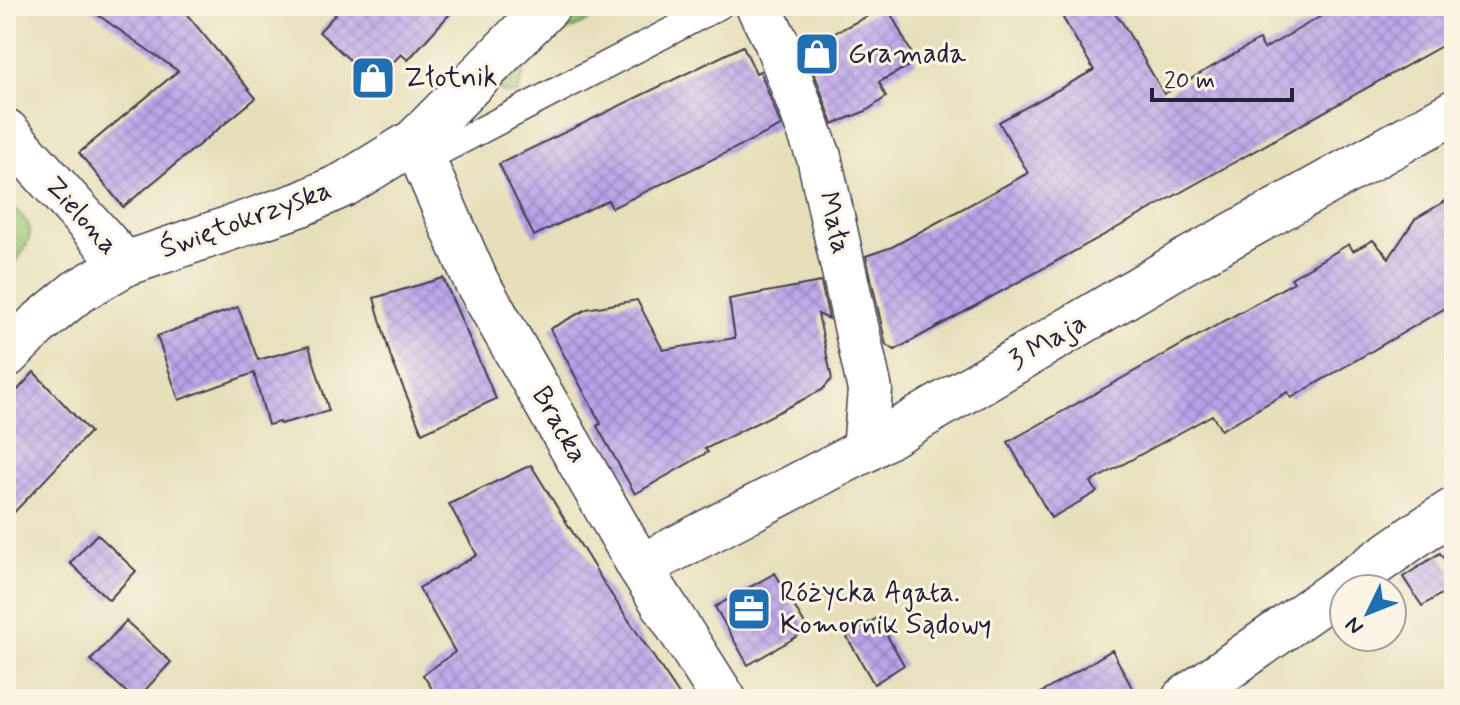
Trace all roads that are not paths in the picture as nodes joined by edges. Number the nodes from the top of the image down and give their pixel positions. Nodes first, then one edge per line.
1 (548, 6) edge
2 (719, 6) edge
3 (758, 6) edge
4 (1454, 112) edge
5 (6, 131) edge
6 (419, 150) junction
7 (125, 264) junction
8 (6, 356) edge
9 (865, 450) junction
10 (1454, 510) edge
11 (640, 567) junction
12 (724, 699) edge
13 (1184, 699) edge

1 - 6 street, Świętokrzyska
2 - 6 lane
3 - 9 street, Mała
4 - 9 street, 3 Maja
5 - 7 street, Zielona
6 - 7 street, Świętokrzyska
6 - 11 street, Bracka
7 - 8 street, Świętokrzyska
9 - 11 street, 3 Maja
10 - 13 street
11 - 12 street, Bracka

